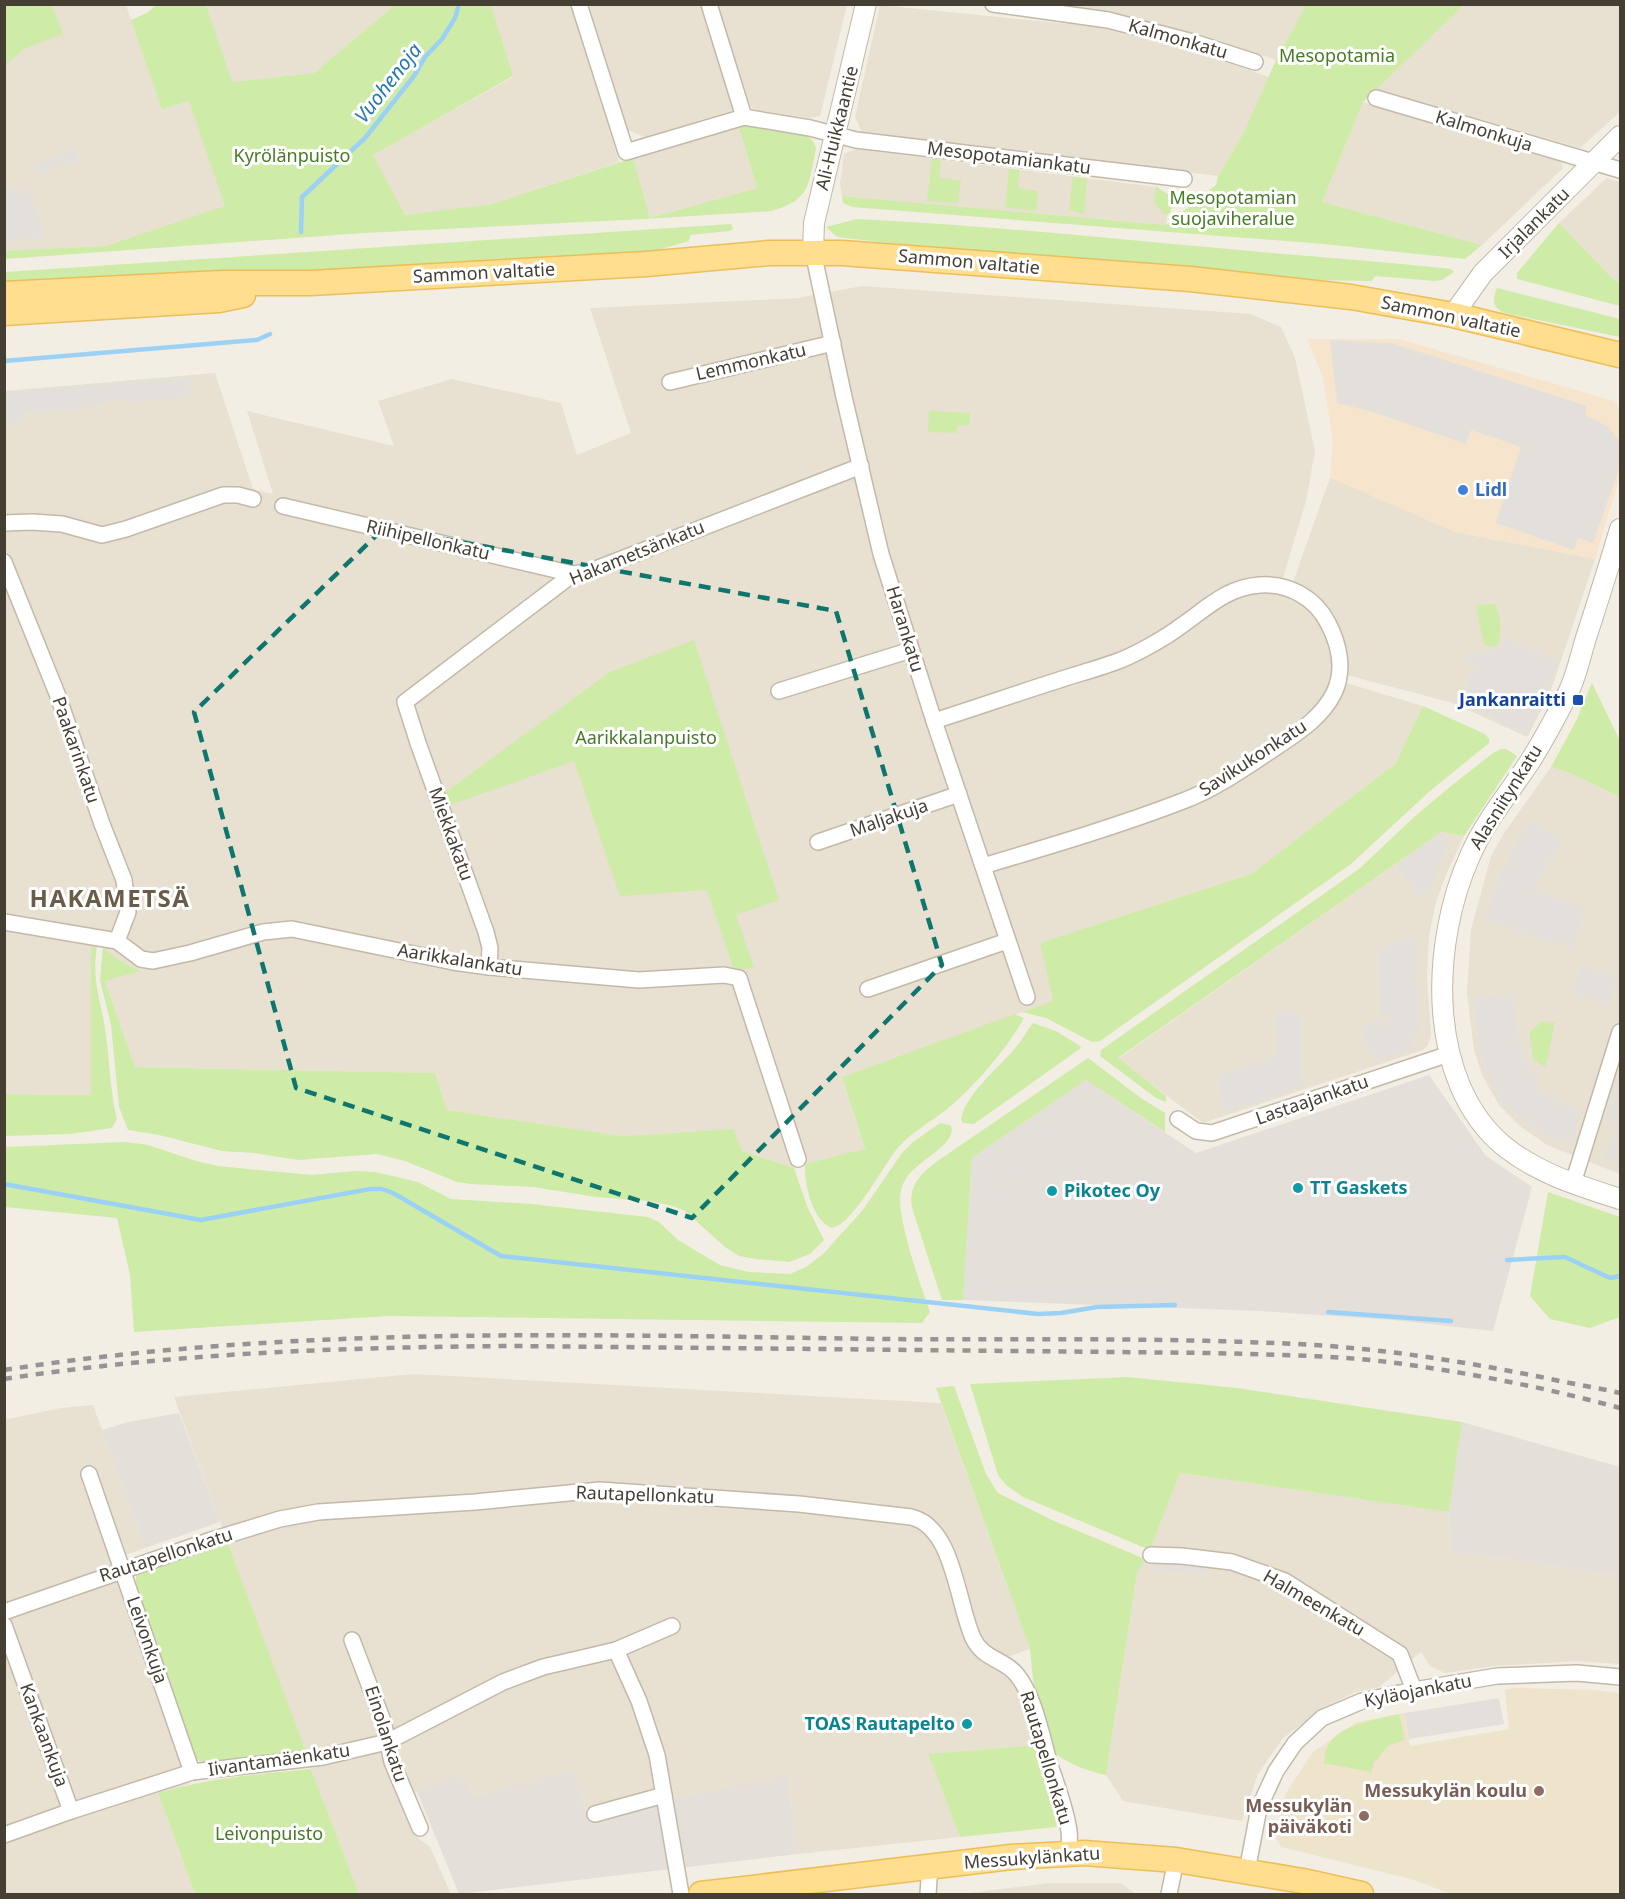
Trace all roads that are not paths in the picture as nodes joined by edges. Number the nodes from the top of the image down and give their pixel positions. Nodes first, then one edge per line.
1 (579, 4) edge
2 (710, 4) edge
3 (866, 4) edge
4 (993, 4) edge
5 (1255, 62) dead end
6 (1376, 98) dead end
7 (744, 117) junction
8 (835, 135) junction
9 (1620, 136) edge
10 (1593, 162) junction
11 (1620, 170) edge
12 (1184, 179) dead end
13 (813, 252) junction
14 (311, 283) junction
15 (4, 294) edge
16 (4, 313) edge
17 (1453, 315) junction
18 (833, 343) junction
19 (1620, 355) edge
20 (670, 382) dead end
21 (861, 466) junction
22 (253, 499) dead end
23 (283, 507) dead end
24 (4, 523) edge
25 (1620, 529) edge
26 (4, 562) edge
27 (573, 574) junction
28 (911, 650) junction
29 (779, 690) dead end
30 (405, 702) joint
31 (934, 721) junction
32 (959, 794) junction
33 (818, 842) dead end
34 (983, 866) junction
35 (4, 922) edge
36 (1007, 940) junction
37 (117, 941) junction
38 (489, 967) junction
39 (868, 988) dead end
40 (1027, 997) dead end
41 (1620, 1032) edge
42 (1449, 1054) junction
43 (1178, 1119) dead end
44 (798, 1159) dead end
45 (1573, 1183) junction
46 (1620, 1199) edge
47 (89, 1474) dead end
48 (1151, 1555) dead end
49 (123, 1569) junction
50 (4, 1612) edge
51 (4, 1625) edge
52 (672, 1626) dead end
53 (352, 1640) dead end
54 (615, 1650) junction
55 (1620, 1677) edge
56 (1414, 1690) junction
57 (387, 1742) junction
58 (192, 1772) junction
59 (664, 1795) junction
60 (71, 1811) junction
61 (595, 1814) dead end
62 (420, 1828) dead end
63 (4, 1835) edge
64 (1070, 1854) junction
65 (1176, 1860) junction
66 (930, 1866) junction
67 (1246, 1871) junction
68 (681, 1894) edge
69 (701, 1894) edge
70 (928, 1894) edge
71 (1169, 1894) edge
72 (1361, 1894) edge

1 - 7 street
2 - 7 street
3 - 8 street, Ali-Huikkaantie
4 - 5 street, Kalmonkatu
6 - 10 street, Kalmonkuja
7 - 8 street, Mesopotamiankatu
8 - 12 street, Mesopotamiankatu
8 - 13 street, Ali-Huikkaantie
9 - 10 street, Irjalankatu
10 - 11 street, Kalmonkuja
10 - 17 street, Irjalankatu
13 - 14 main road, Sammon valtatie
13 - 17 main road, Sammon valtatie
13 - 18 street, Harankatu
14 - 15 main road, Sammon valtatie
14 - 16 main road, Sammon valtatie
17 - 19 main road, Sammon valtatie
18 - 20 street, Lemmonkatu
18 - 21 street, Harankatu
21 - 27 street, Hakametsänkatu
21 - 28 street, Harankatu
22 - 24 street
23 - 27 street, Riihipellonkatu
25 - 42 street, Alasniitynkatu
26 - 37 street, Paakarinkatu
27 - 30 street, Hakametsänkatu
28 - 29 street
28 - 31 street, Harankatu
30 - 38 street, Miekkakatu
31 - 32 street, Harankatu
31 - 34 street, Savikukonkatu
32 - 33 street, Maljakuja
32 - 34 street, Harankatu
34 - 36 street, Harankatu
35 - 37 street, Aarikkalankatu
36 - 39 street
36 - 40 street, Harankatu
37 - 38 street, Aarikkalankatu
38 - 44 street, Aarikkalankatu
41 - 45 street
42 - 43 street, Lastaajankatu
42 - 45 street, Alasniitynkatu
45 - 46 street, Alasniitynkatu
47 - 49 street, Leivonkuja
48 - 56 street, Halmeenkatu
49 - 50 street, Rautapellonkatu
49 - 58 street, Leivonkuja
49 - 64 street, Rautapellonkatu
51 - 60 street, Kankaankuja
52 - 54 street, Iivantamäenkatu
53 - 57 street, Einolankatu
54 - 57 street, Iivantamäenkatu
54 - 59 street
55 - 56 street, Kyläojankatu
56 - 67 street, Kyläojankatu
57 - 58 street, Iivantamäenkatu
57 - 62 street, Einolankatu
58 - 60 street, Iivantamäenkatu
59 - 61 street
59 - 68 street
60 - 63 street, Iivantamäenkatu
64 - 65 main road, Messukylänkatu
64 - 66 main road, Messukylänkatu
65 - 67 main road, Messukylänkatu
65 - 71 street
66 - 69 main road, Messukylänkatu
66 - 70 street
67 - 72 main road, Messukylänkatu

